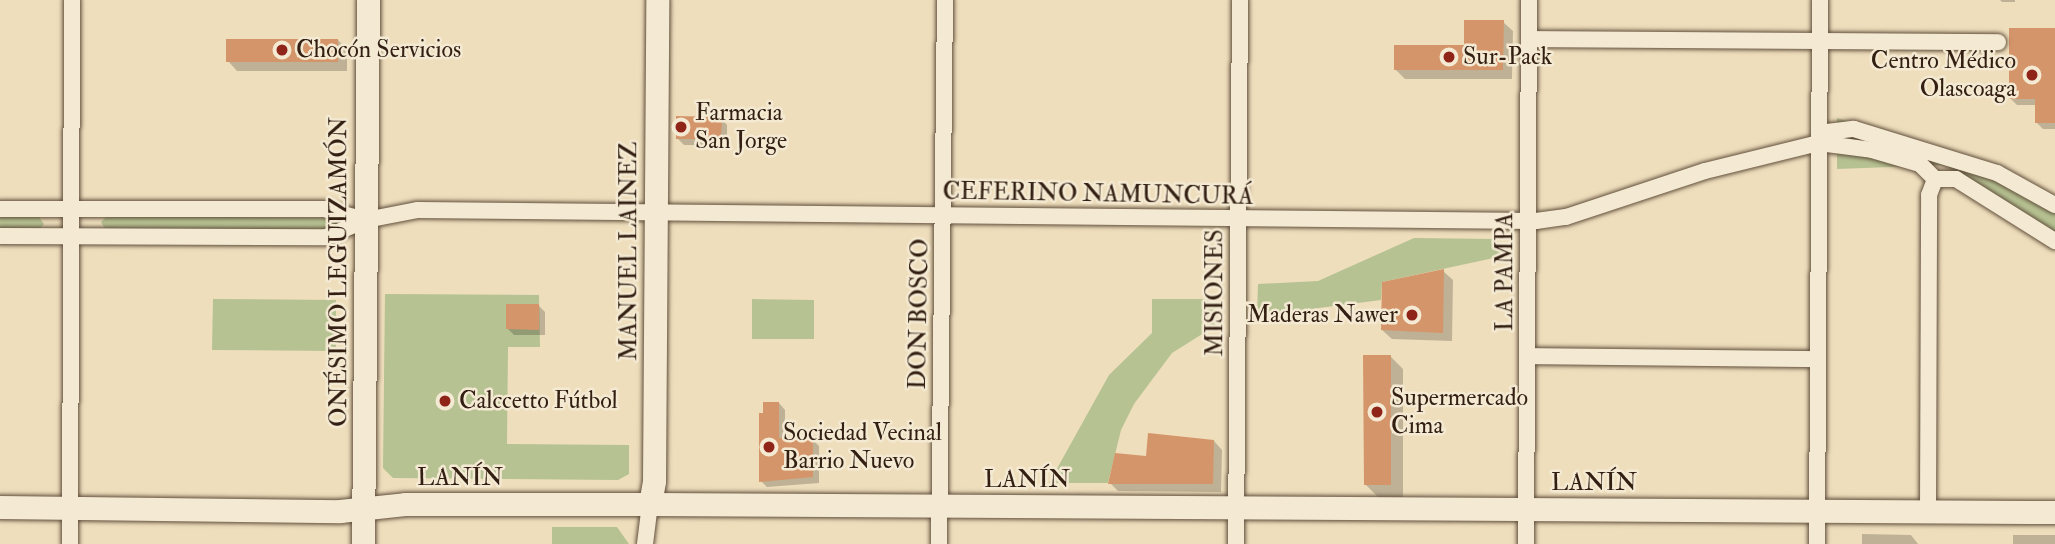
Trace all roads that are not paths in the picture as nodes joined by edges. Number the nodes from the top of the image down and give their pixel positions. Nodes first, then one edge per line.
1 (72, 0) edge
2 (368, 0) edge
3 (657, 0) edge
4 (945, 0) edge
5 (1240, 0) edge
6 (1529, 0) edge
7 (1820, 0) edge
8 (1529, 39) junction
9 (1820, 41) junction
10 (1998, 42) dead end
11 (1819, 138) junction
12 (1935, 179) junction
13 (2055, 205) edge
14 (0, 209) edge
15 (71, 209) junction
16 (656, 213) junction
17 (943, 216) junction
18 (1238, 219) junction
19 (366, 220) junction
20 (1528, 222) junction
21 (0, 236) edge
22 (71, 236) junction
23 (2055, 240) edge
24 (1527, 356) junction
25 (1818, 359) junction
26 (650, 504) junction
27 (939, 506) junction
28 (0, 507) edge
29 (70, 507) junction
30 (1236, 508) junction
31 (363, 509) junction
32 (1526, 509) junction
33 (1817, 511) junction
34 (1928, 511) junction
35 (2055, 512) edge
36 (70, 544) edge
37 (363, 544) edge
38 (645, 544) edge
39 (939, 544) edge
40 (1236, 544) edge
41 (1526, 544) edge
42 (1817, 544) edge

1 - 15 street
2 - 19 street, ONÉSIMO LEGUIZAMÓN
3 - 16 street, MANUEL LAINEZ
4 - 17 street, DON BOSCO
5 - 18 street, MISIONES
6 - 8 street, LA PAMPA
7 - 9 street
8 - 9 street
8 - 20 street, LA PAMPA
9 - 10 street
9 - 11 street
11 - 12 street
11 - 13 street, CEFERINO NAMUNCURÁ
11 - 20 street, CEFERINO NAMUNCURÁ
11 - 25 street
12 - 23 street
12 - 34 street
14 - 15 street, CEFERINO NAMUNCURÁ
15 - 19 street, CEFERINO NAMUNCURÁ
15 - 22 street
16 - 17 street, CEFERINO NAMUNCURÁ
16 - 19 street, CEFERINO NAMUNCURÁ
16 - 26 street, MANUEL LAINEZ
17 - 18 street, CEFERINO NAMUNCURÁ
17 - 27 street, DON BOSCO
18 - 20 street, CEFERINO NAMUNCURÁ
18 - 30 street, MISIONES
19 - 22 street, CEFERINO NAMUNCURÁ
19 - 31 street, ONÉSIMO LEGUIZAMÓN
20 - 24 street, LA PAMPA
21 - 22 street, CEFERINO NAMUNCURÁ
22 - 29 street
24 - 25 street
24 - 32 street, LA PAMPA
25 - 33 street
26 - 27 street, LANÍN
26 - 31 street, LANÍN
26 - 38 street, MANUEL LAINEZ
27 - 30 street, LANÍN
27 - 39 street, DON BOSCO
28 - 29 street, LANÍN
29 - 31 street, LANÍN
29 - 36 street
30 - 32 street, LANÍN
30 - 40 street, MISIONES
31 - 37 street, ONÉSIMO LEGUIZAMÓN
32 - 33 street, LANÍN
32 - 41 street, LA PAMPA
33 - 34 street, LANÍN
33 - 42 street
34 - 35 street, LANÍN

